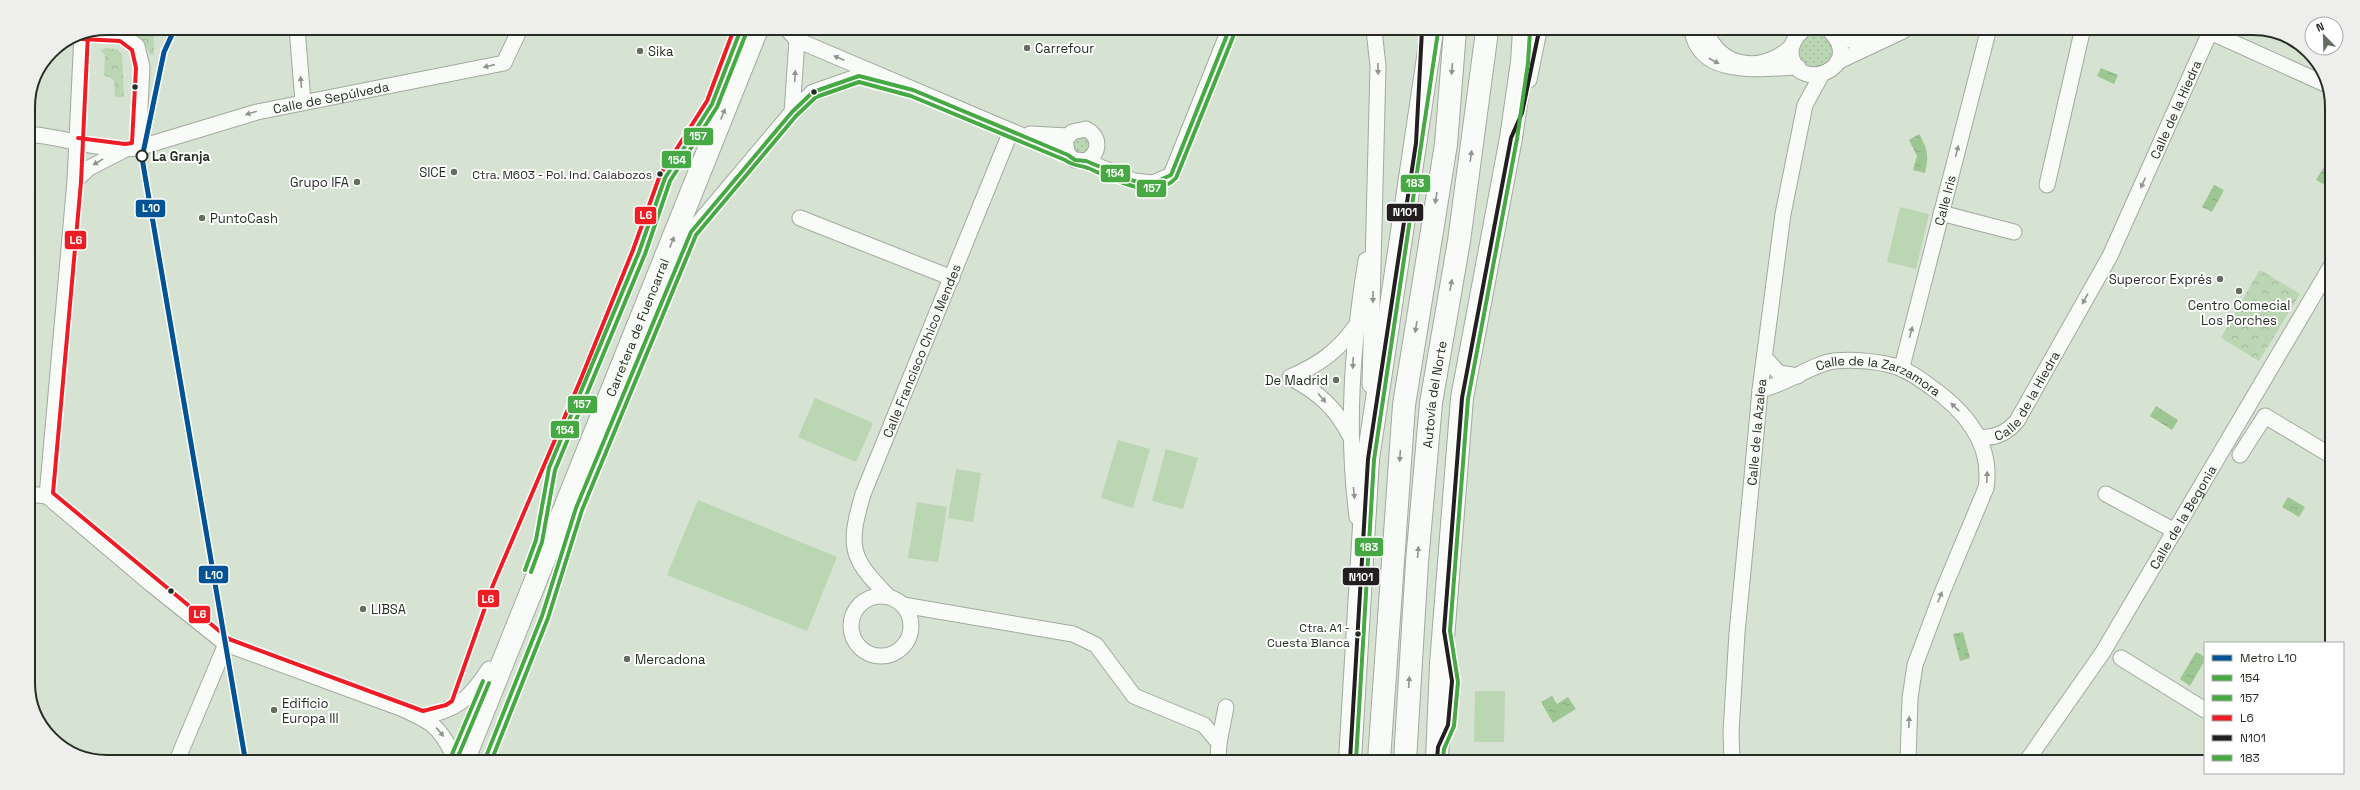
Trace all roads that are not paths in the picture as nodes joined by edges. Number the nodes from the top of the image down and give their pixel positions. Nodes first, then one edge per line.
1 (122, 35) edge
2 (298, 35) edge
3 (517, 35) edge
4 (739, 35) edge
5 (755, 35) edge
6 (792, 35) edge
7 (1227, 35) edge
8 (1375, 35) edge
9 (1422, 35) edge
10 (1431, 35) edge
11 (1455, 35) edge
12 (1486, 35) edge
13 (1524, 35) edge
14 (1538, 35) edge
15 (1693, 35) edge
16 (1708, 35) edge
17 (1798, 35) edge
18 (1833, 35) edge
19 (1836, 35) edge
20 (1896, 35) edge
21 (1987, 35) edge
22 (2081, 35) edge
23 (2209, 35) edge
24 (2217, 35) edge
25 (82, 39) edge
26 (1887, 40) junction
27 (1792, 46) junction
28 (1838, 62) junction
29 (1799, 68) junction
30 (1822, 74) junction
31 (2321, 82) edge
32 (913, 90) junction
33 (303, 102) junction
34 (1805, 105) junction
35 (792, 112) junction
36 (1011, 131) junction
37 (35, 135) edge
38 (1068, 136) junction
39 (1511, 138) junction
40 (1416, 143) junction
41 (77, 144) junction
42 (132, 149) junction
43 (709, 150) junction
44 (1068, 155) junction
45 (1092, 156) junction
46 (75, 180) junction
47 (2047, 185) dead end
48 (1375, 200) junction
49 (1941, 213) junction
50 (800, 218) dead end
51 (691, 232) joint
52 (2014, 232) dead end
53 (2325, 276) edge
54 (952, 278) junction
55 (1355, 327) junction
56 (1765, 358) junction
57 (1903, 370) junction
58 (1798, 376) junction
59 (1760, 390) junction
60 (1350, 436) junction
61 (1979, 437) junction
62 (2325, 452) edge
63 (2240, 455) dead end
64 (1368, 459) junction
65 (2106, 494) dead end
66 (35, 495) edge
67 (46, 496) junction
68 (1366, 505) junction
69 (2175, 531) junction
70 (1363, 560) junction
71 (864, 573) junction
72 (888, 596) junction
73 (863, 602) junction
74 (903, 605) junction
75 (941, 610) junction
76 (912, 631) junction
77 (226, 644) junction
78 (2121, 658) dead end
79 (1441, 664) junction
80 (489, 669) junction
81 (1226, 708) dead end
82 (2204, 709) edge
83 (422, 717) junction
84 (1219, 743) junction
85 (179, 755) edge
86 (454, 755) edge
87 (456, 755) edge
88 (456, 755) edge
89 (1218, 755) edge
90 (1350, 755) edge
91 (1359, 755) edge
92 (1379, 755) edge
93 (1405, 755) edge
94 (1428, 755) edge
95 (1437, 755) edge
96 (1732, 755) edge
97 (1908, 755) edge
98 (2031, 755) edge

1 - 42 street
33 -> 2 street
3 -> 33 street, Calle de Sepúlveda
4 - 80 highway, Carretera de Fuencarral
43 -> 5 highway, Carretera de Fuencarral
32 -> 6 street
35 -> 6 street
7 - 45 street
8 -> 48 street
9 - 40 highway
10 - 40 highway
11 -> 92 highway, Autovía del Norte
93 -> 12 highway, Autovía del Norte
13 - 39 highway
14 - 39 street
15 -> 29 street
16 - 27 street
17 - 27 street
18 - 28 street
19 - 26 street
20 - 26 street
49 -> 21 street, Calle Iris
22 - 47 street
23 -> 61 street, Calle de la Hiedra
24 - 31 street
25 - 41 street
26 - 28 street
27 - 29 street, Calle de la Azalea
28 - 30 street
29 - 30 street
29 - 34 street, Calle de la Azalea
30 - 34 street, Calle de la Azalea
32 - 35 street
32 - 36 street
33 -> 42 street, Calle de Sepúlveda
34 - 56 street, Calle de la Azalea
35 - 51 street
36 - 38 street
36 - 44 street
36 - 54 street, Calle Francisco Chico Mendes
37 - 41 street, Calle de Sepúlveda
38 - 44 street
38 - 45 street
39 - 79 highway
40 - 64 highway
41 - 42 street, Calle de Sepúlveda
41 - 46 street
42 -> 46 street, Calle de Sepúlveda
43 - 51 highway
88 -> 43 highway, Carretera de Fuencarral
44 - 45 street
46 - 67 street
48 - 55 street
48 -> 64 street
49 - 52 street
57 -> 49 street, Calle Iris
50 - 54 street
53 - 69 street, Calle de la Begonia
54 - 71 street, Calle Francisco Chico Mendes
55 -> 60 street
55 -> 60 street
56 - 58 street
56 - 59 street, Calle de la Azalea
57 - 58 street, Calle de la Zarzamora
61 -> 57 street, Calle de la Zarzamora
58 - 59 street, Calle de la Zarzamora
59 - 96 street, Calle de la Azalea
60 -> 70 street
97 -> 61 street, Calle de la Hiedra
62 - 63 street
64 - 68 highway
65 - 69 street
66 - 67 street
67 - 77 street
68 - 70 highway
68 - 91 highway
69 - 98 street, Calle de la Begonia
70 - 90 highway
71 - 72 street, Calle Francisco Chico Mendes
71 - 73 street, Calle Francisco Chico Mendes
72 - 73 street
72 - 74 street
73 - 76 street
74 - 75 street
74 - 76 street
75 - 76 street
75 - 84 street
77 - 83 street
77 - 85 street
78 - 82 street
79 - 94 highway
79 - 95 highway
80 - 83 street
80 - 87 highway, Carretera de Fuencarral
81 - 84 street
83 -> 86 street
84 - 89 street

